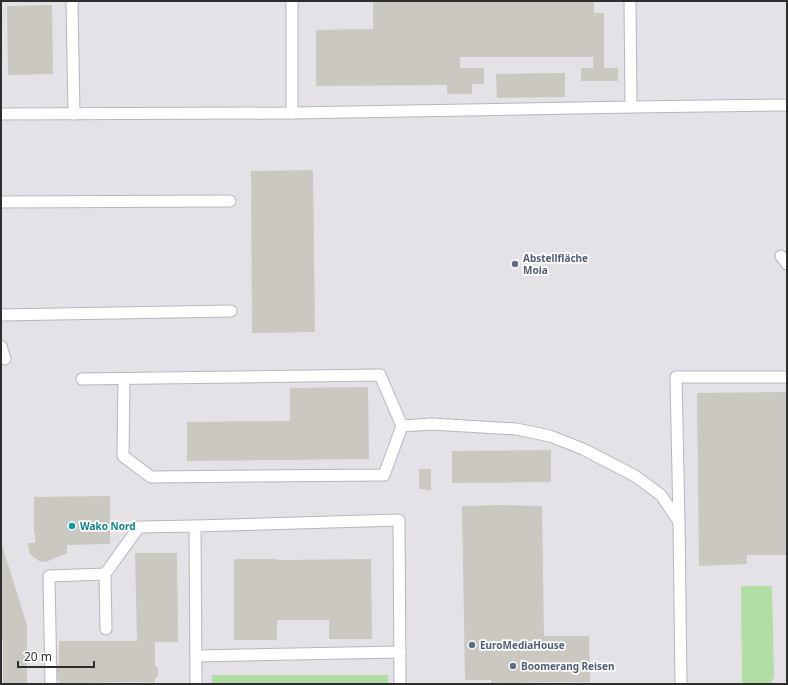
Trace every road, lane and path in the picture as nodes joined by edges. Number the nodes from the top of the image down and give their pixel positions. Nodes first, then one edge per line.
1 (73, 1) edge
2 (292, 1) edge
3 (630, 1) edge
4 (787, 105) edge
5 (631, 107) junction
6 (292, 113) junction
7 (1, 114) edge
8 (74, 114) junction
9 (230, 201) dead end
10 (1, 202) edge
11 (231, 311) dead end
12 (1, 315) edge
13 (1, 346) edge
14 (5, 359) dead end
15 (787, 377) edge
16 (124, 378) junction
17 (82, 379) dead end
18 (402, 426) junction
19 (679, 522) junction
20 (195, 526) junction
21 (105, 574) junction
22 (106, 629) dead end
23 (400, 652) junction
24 (196, 656) junction
25 (51, 684) edge
26 (196, 684) edge
27 (400, 684) edge
28 (681, 684) edge

1 - 8 lane
2 - 6 lane
3 - 5 lane
4 - 5 lane
5 - 6 lane
6 - 8 lane
7 - 8 lane
9 - 10 lane
11 - 12 lane
13 - 14 lane
15 - 19 lane
16 - 17 lane
16 - 18 lane
16 - 18 lane
18 - 19 lane
19 - 28 lane
20 - 21 lane
20 - 23 lane
20 - 24 lane
21 - 22 lane
21 - 25 lane
23 - 24 lane
23 - 27 lane
24 - 26 lane

